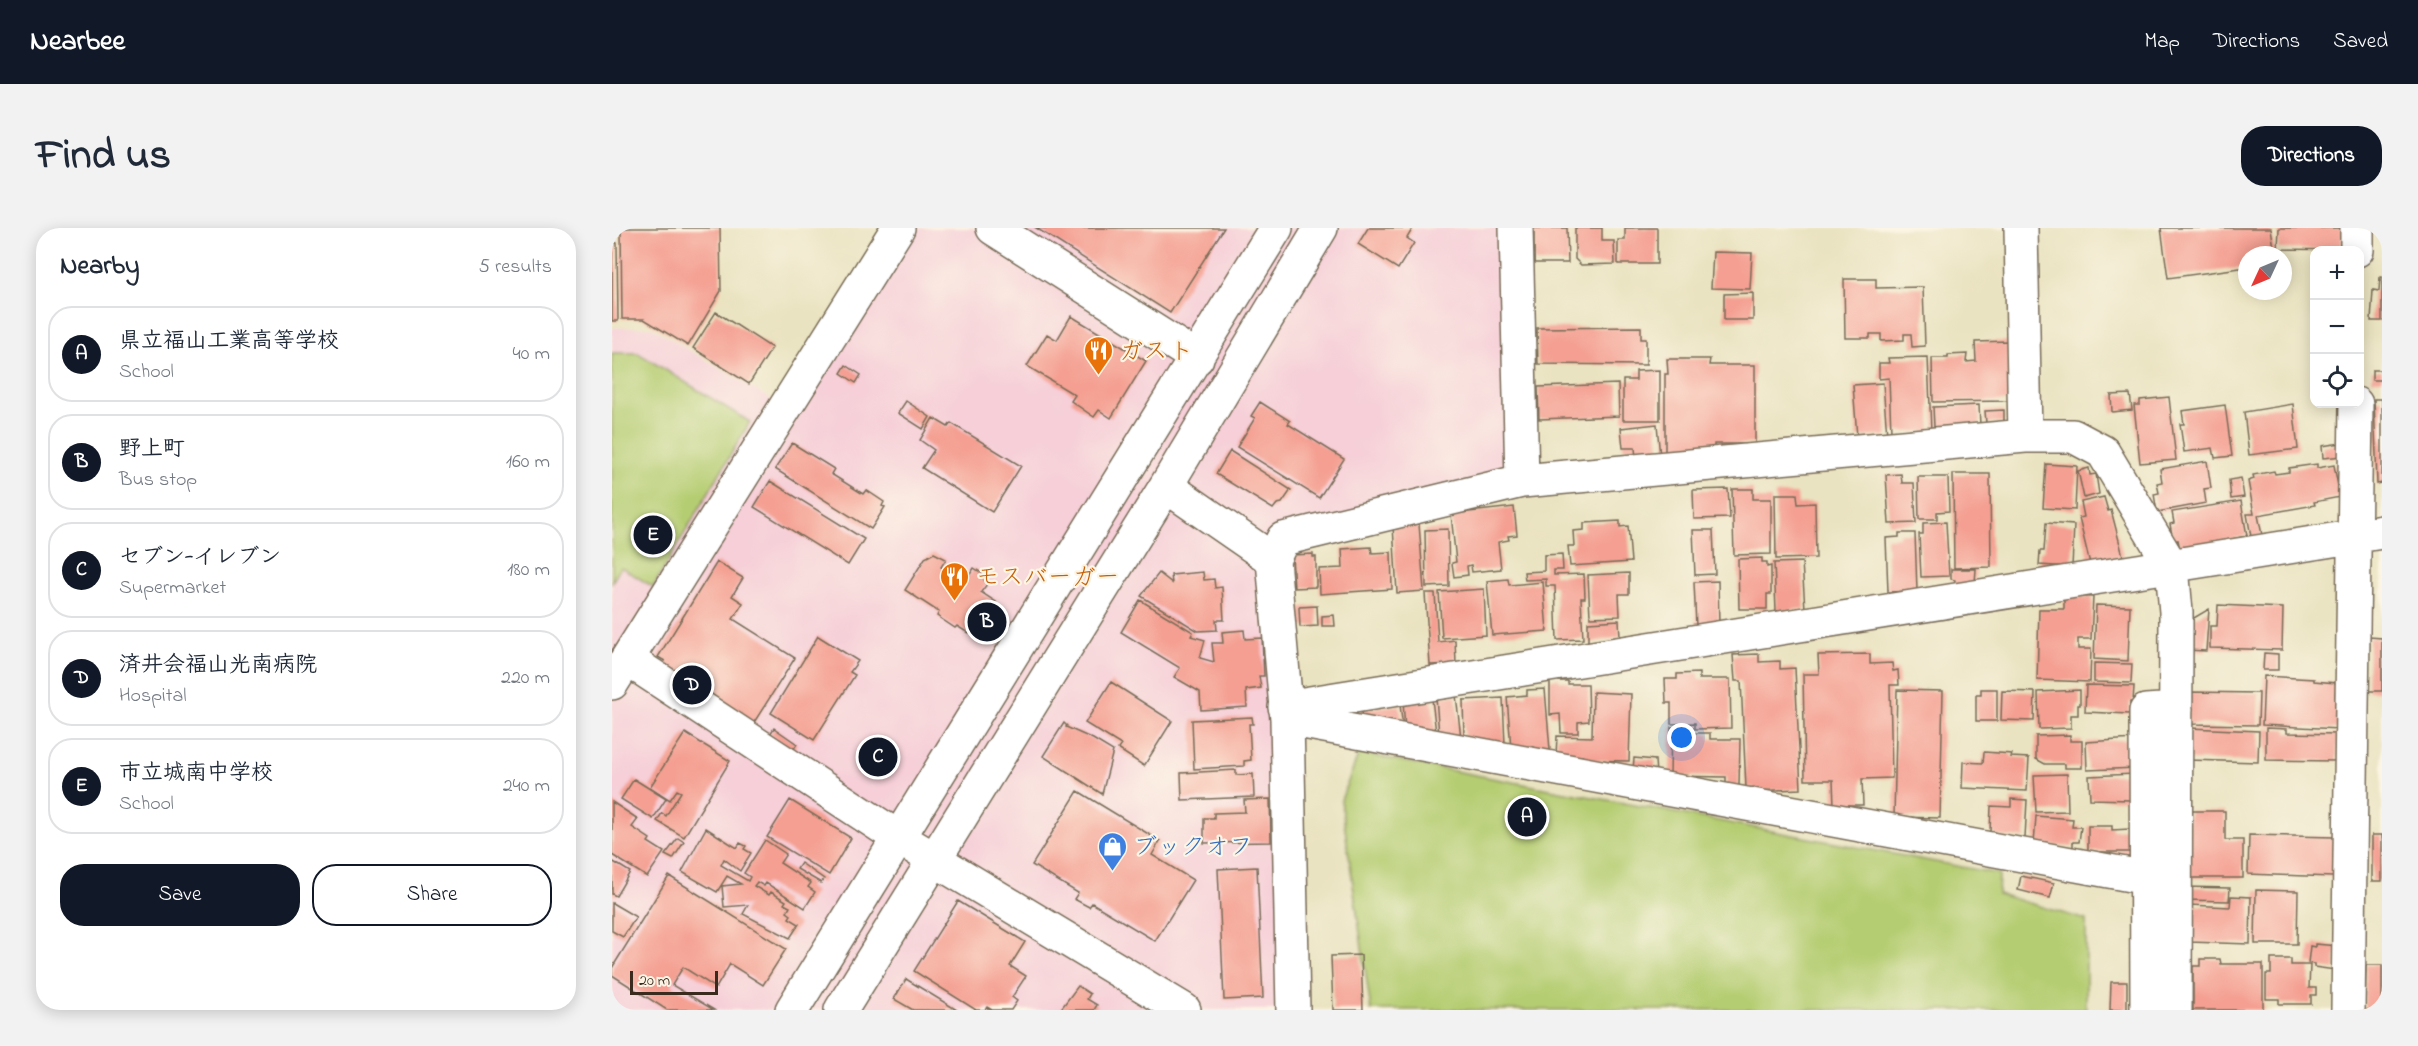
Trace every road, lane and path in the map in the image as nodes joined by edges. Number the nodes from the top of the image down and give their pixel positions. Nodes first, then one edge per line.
1 (898, 228) edge
2 (993, 228) edge
3 (1276, 228) edge
4 (1322, 228) edge
5 (1516, 228) edge
6 (2021, 228) edge
7 (2357, 228) edge
8 (2357, 246) edge
9 (1197, 358) junction
10 (2356, 408) edge
11 (2025, 436) junction
12 (1522, 481) junction
13 (1166, 486) junction
14 (2369, 534) edge
15 (1273, 560) junction
16 (2172, 567) junction
17 (619, 671) edge
18 (2176, 709) junction
19 (1286, 713) junction
20 (899, 838) junction
21 (933, 859) junction
22 (2146, 878) junction
23 (1173, 1007) edge
24 (792, 1010) edge
25 (842, 1010) edge
26 (1293, 1010) edge
27 (2147, 1010) edge
28 (2175, 1010) edge
29 (2348, 1010) edge

1 - 17 street
2 - 9 street
3 - 9 street
4 - 13 street
5 - 12 street
6 - 11 street
7 - 8 street
9 - 20 street
10 - 14 street
11 - 12 street
11 - 16 street
12 - 15 street
13 - 15 street
13 - 21 street
14 - 16 street
14 - 29 street
15 - 19 street
16 - 18 street
16 - 19 street
17 - 20 street
18 - 22 street
18 - 28 street
19 - 22 street
19 - 26 street
20 - 21 street
20 - 24 street
21 - 23 street
21 - 25 street
22 - 27 street

